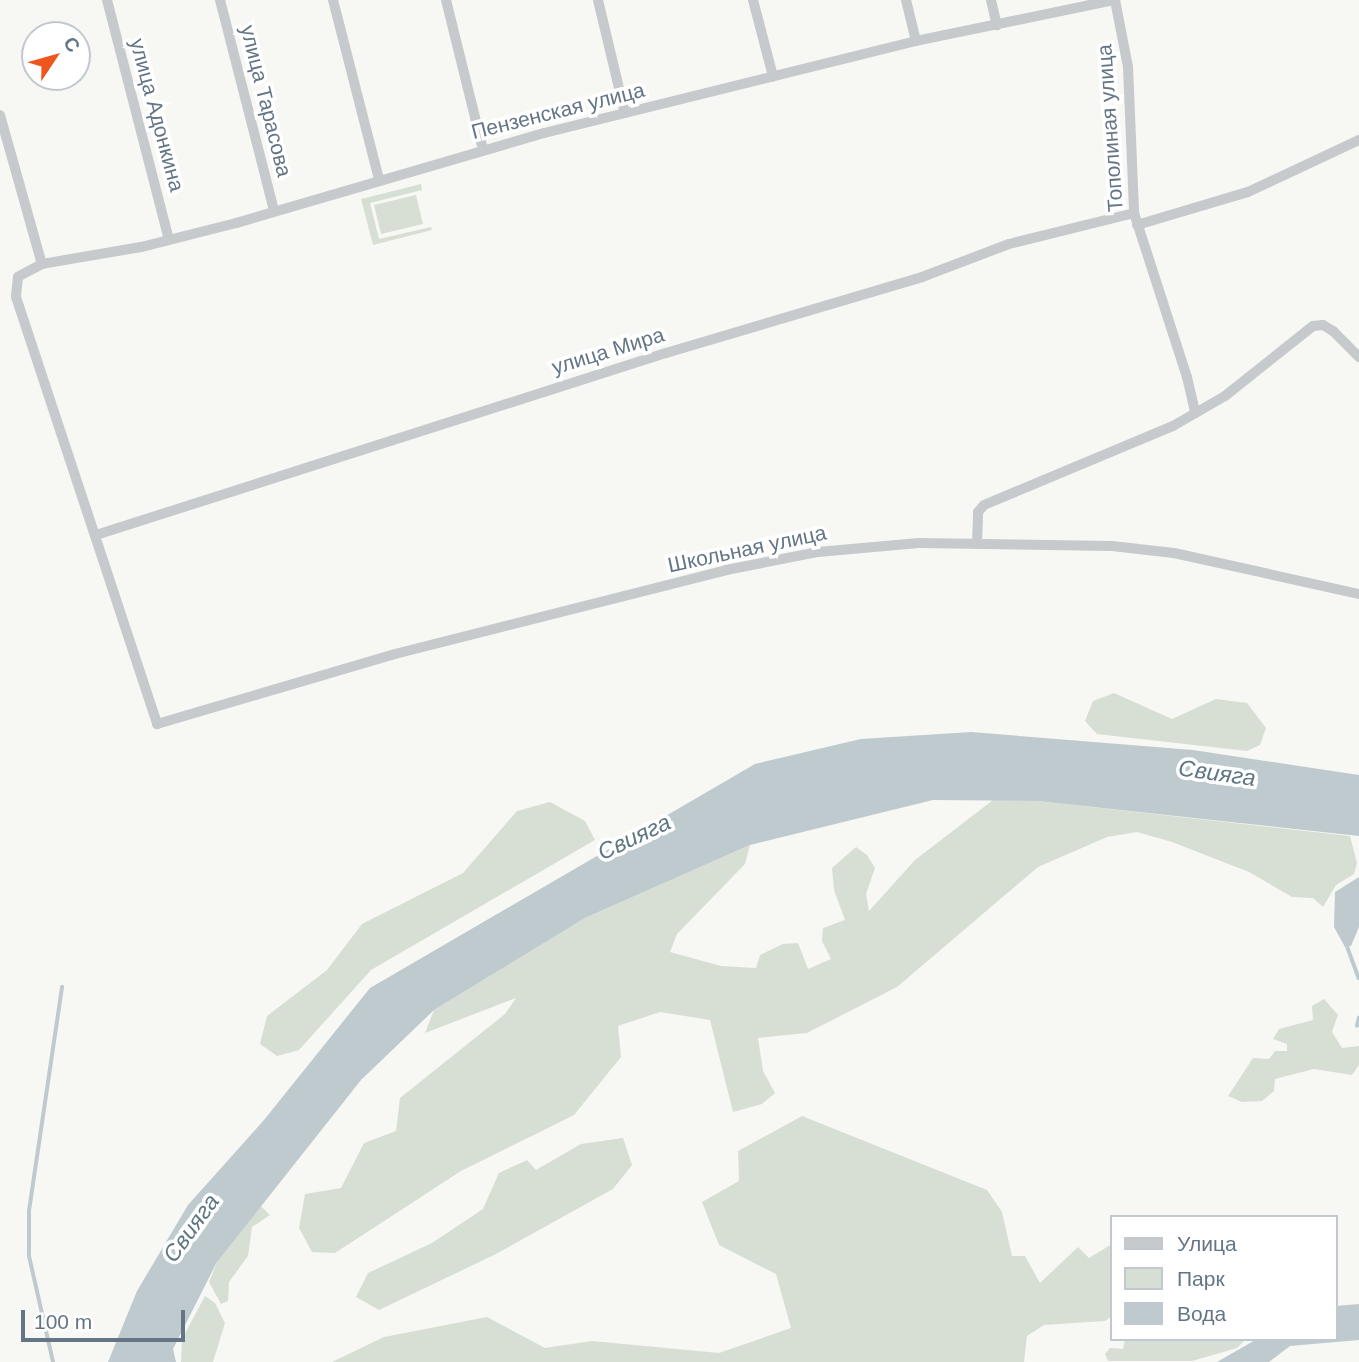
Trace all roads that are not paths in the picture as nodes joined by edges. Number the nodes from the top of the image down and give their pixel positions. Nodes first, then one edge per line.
1 (107, 0) edge
2 (220, 0) edge
3 (333, 0) edge
4 (446, 0) edge
5 (598, 0) edge
6 (753, 0) edge
7 (906, 0) edge
8 (991, 0) edge
9 (1115, 0) edge
10 (997, 25) junction
11 (916, 41) junction
12 (772, 76) junction
13 (625, 113) junction
14 (0, 115) edge
15 (1359, 140) edge
16 (482, 149) junction
17 (379, 179) junction
18 (274, 211) junction
19 (1134, 213) junction
20 (1138, 225) junction
21 (169, 239) junction
22 (42, 264) junction
23 (1359, 357) edge
24 (1195, 413) junction
25 (96, 535) junction
26 (977, 544) junction
27 (1359, 594) edge

1 - 21 street, улица Адонкина
2 - 18 street, улица Тарасова
3 - 17 street
4 - 16 street
5 - 13 street
6 - 12 street
7 - 11 street
8 - 10 street
9 - 10 street, Пензенская улица
9 - 19 street, Тополиная улица
10 - 11 street, Пензенская улица
11 - 12 street, Пензенская улица
12 - 13 street, Пензенская улица
13 - 16 street, Пензенская улица
14 - 22 street
15 - 20 street
16 - 17 street, Пензенская улица
17 - 18 street, Пензенская улица
18 - 21 street, Пензенская улица
19 - 20 street, Тополиная улица
19 - 25 street, улица Мира
20 - 24 street, Тополиная улица
21 - 22 street, Пензенская улица
22 - 25 street, Пензенская улица
23 - 24 street
24 - 26 street
25 - 26 street, Школьная улица
26 - 27 street, Школьная улица

